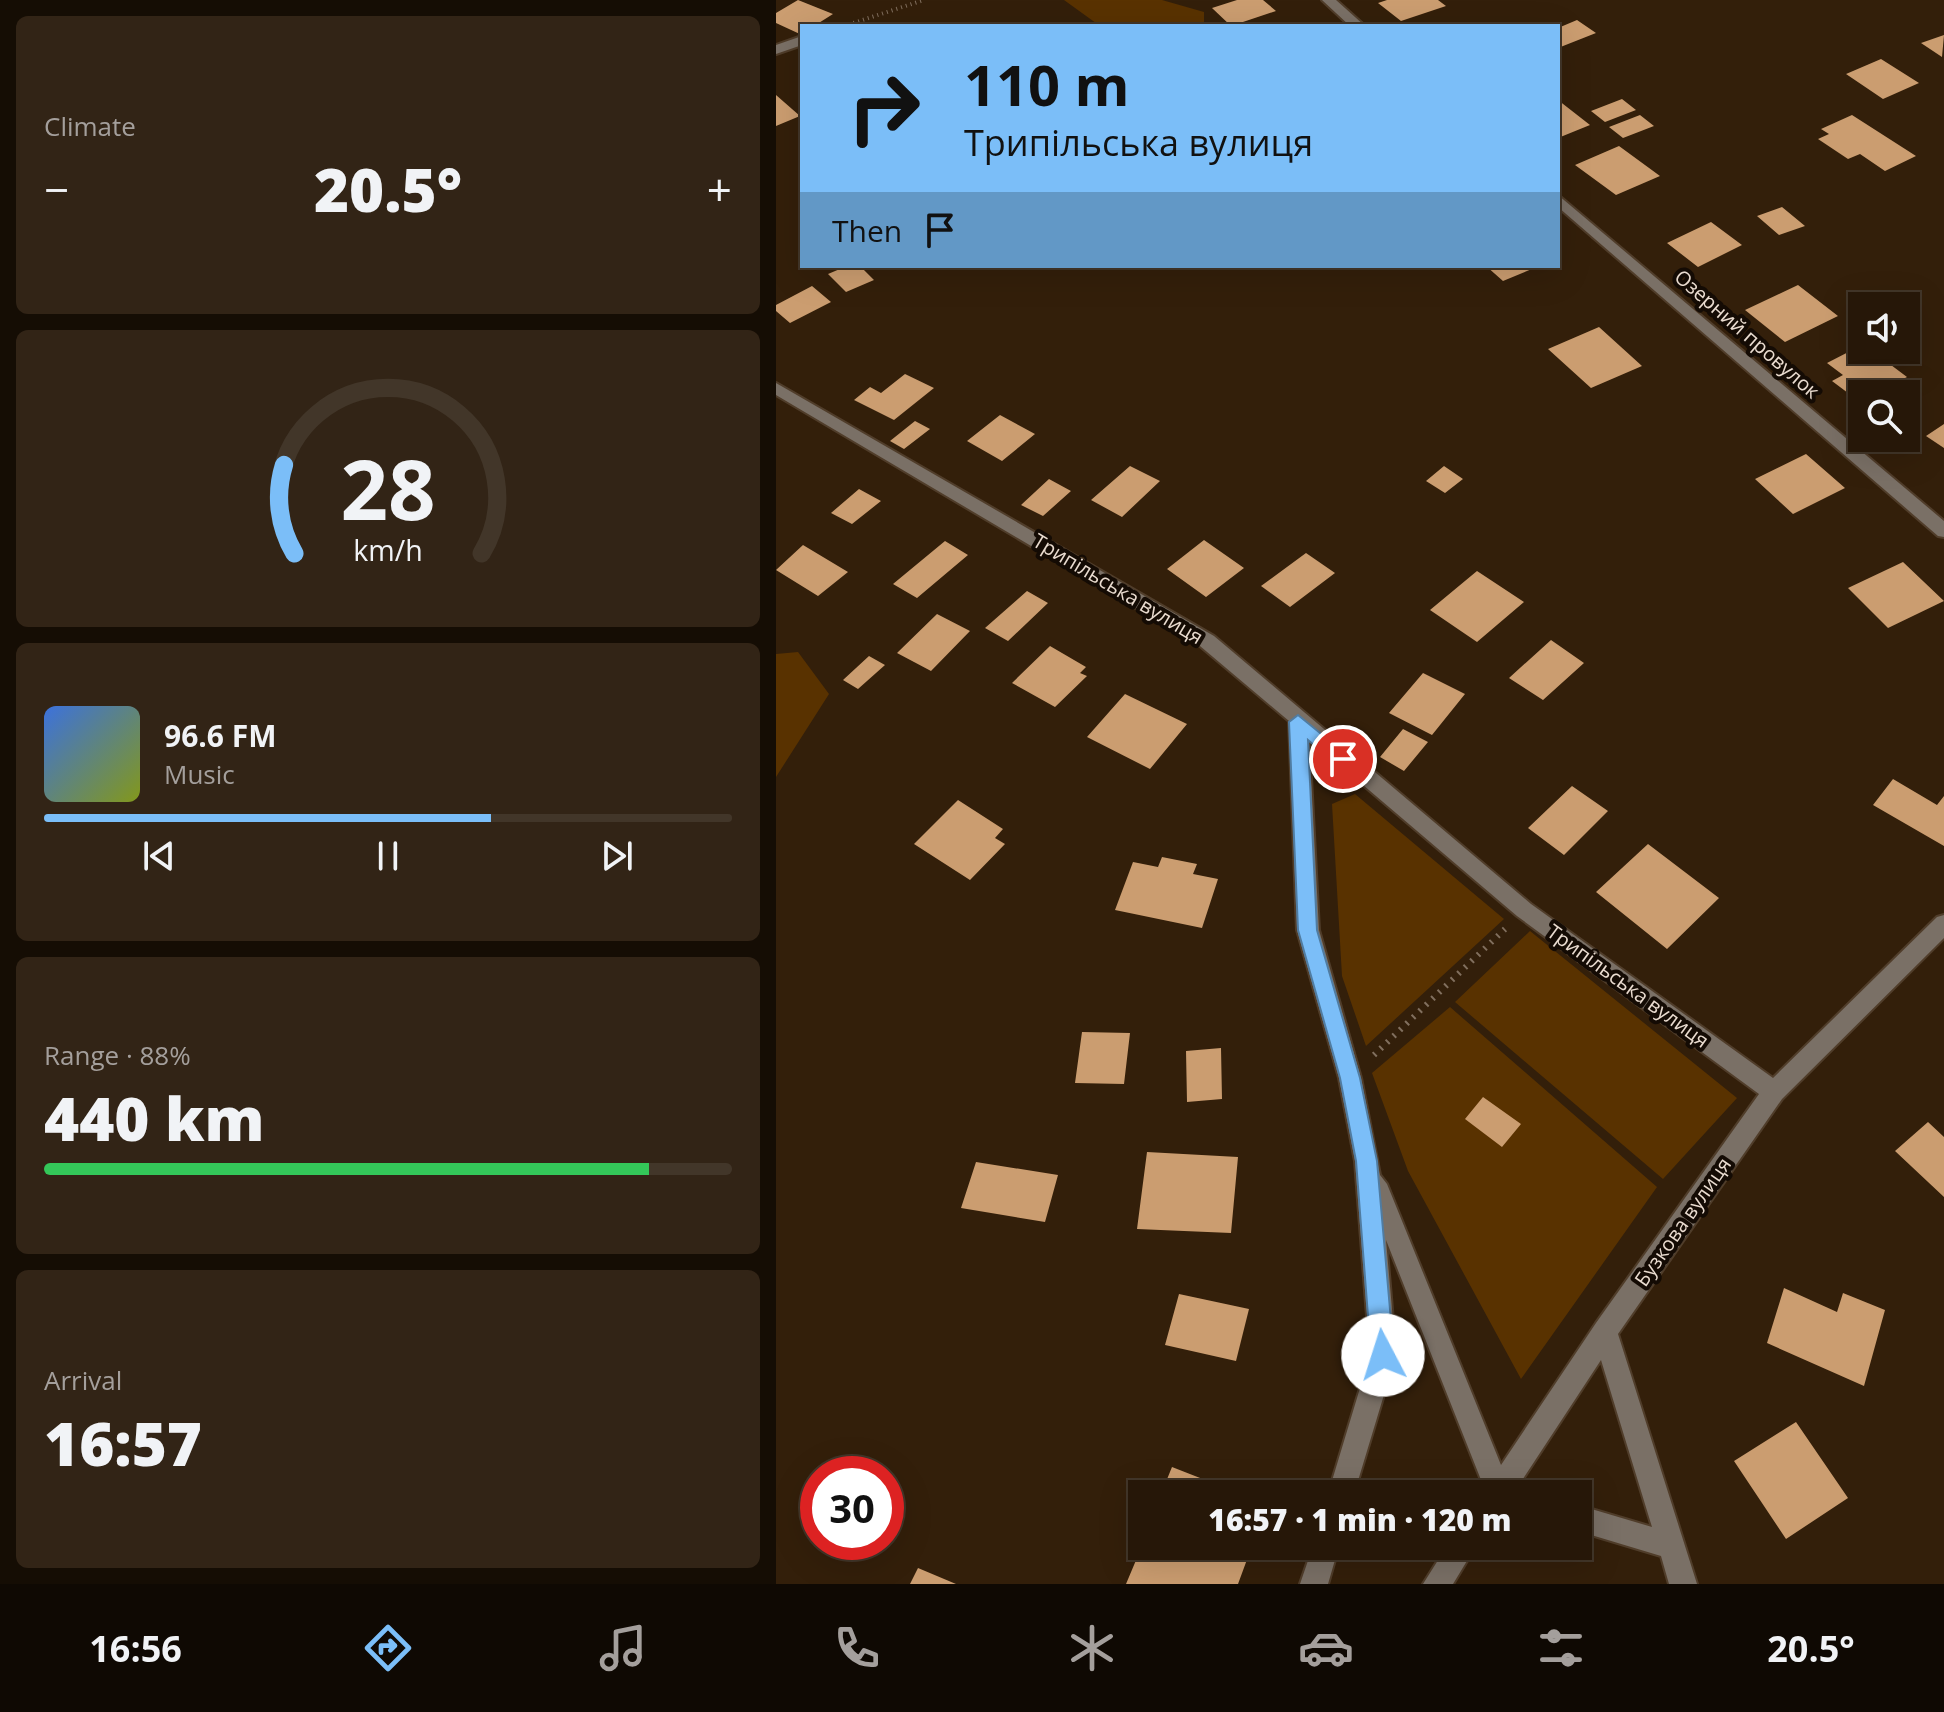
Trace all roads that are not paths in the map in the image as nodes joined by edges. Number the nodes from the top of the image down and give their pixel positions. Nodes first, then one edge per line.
1 (1328, 0) edge
2 (1356, 24) edge
3 (800, 41) edge
4 (776, 50) edge
5 (1560, 201) edge
6 (776, 388) edge
7 (1944, 531) edge
8 (1298, 722) junction
9 (1944, 924) edge
10 (1774, 1092) junction
11 (1367, 1161) junction
12 (1605, 1332) junction
13 (1345, 1480) edge
14 (1492, 1480) edge
15 (1507, 1480) edge
16 (1592, 1522) edge
17 (1672, 1546) junction
18 (1322, 1560) edge
19 (1453, 1560) edge
20 (1314, 1584) edge
21 (1437, 1584) edge
22 (1683, 1584) edge

1 - 2 street
3 - 4 street
5 - 7 street, Озерний провулок
6 - 8 street, Трипільська вулиця
8 - 10 street, Трипільська вулиця
8 - 11 street
9 - 10 street, Бузкова вулиця
10 - 12 street, Бузкова вулиця
11 - 13 street
11 - 14 street
12 - 15 street, Бузкова вулиця
12 - 17 street
16 - 17 street
17 - 22 street
18 - 20 street
19 - 21 street

